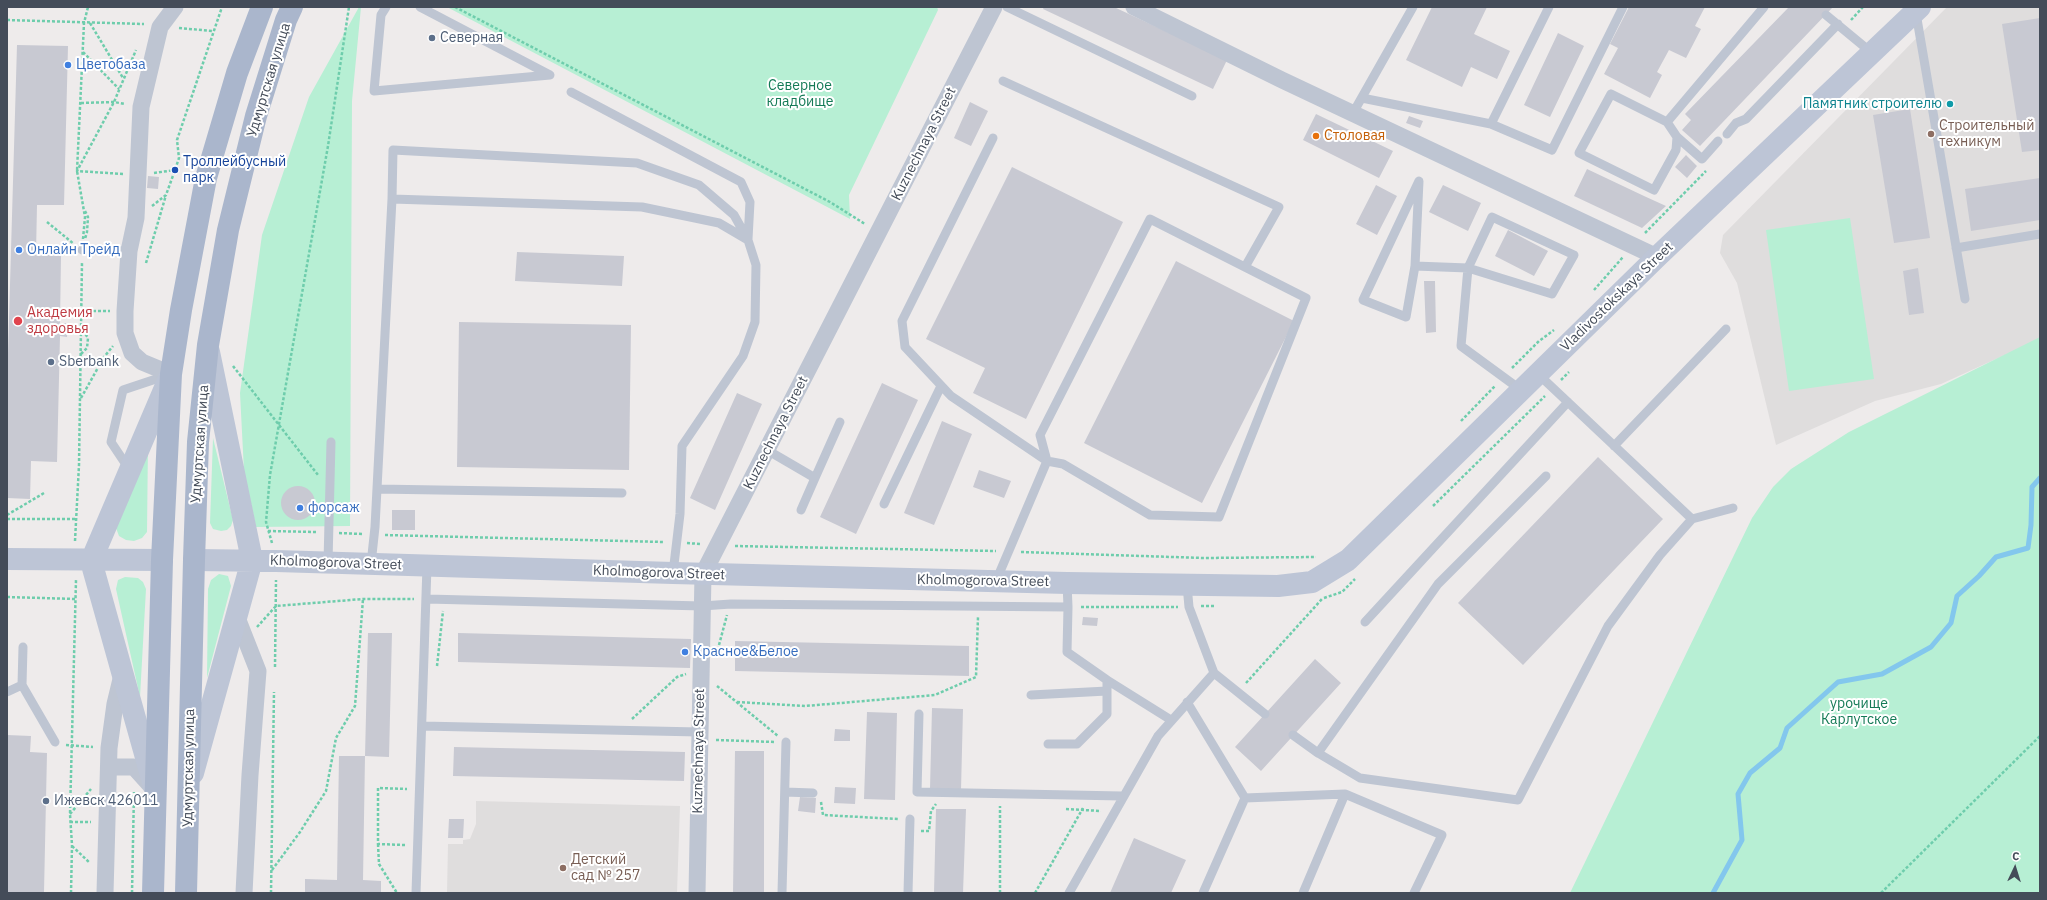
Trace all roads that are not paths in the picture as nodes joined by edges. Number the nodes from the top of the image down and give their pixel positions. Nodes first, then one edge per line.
1 (175, 7) edge
2 (262, 7) edge
3 (292, 7) edge
4 (386, 7) edge
5 (420, 7) edge
6 (994, 7) edge
7 (1007, 7) edge
8 (1134, 7) edge
9 (1413, 7) edge
10 (1549, 7) edge
11 (1623, 7) edge
12 (1764, 7) edge
13 (1918, 9) edge
14 (1826, 15) dead end
15 (1838, 24) junction
16 (1872, 52) junction
17 (1004, 81) dead end
18 (571, 92) dead end
19 (1192, 96) dead end
20 (1362, 98) junction
21 (1353, 114) junction
22 (1667, 122) junction
23 (1491, 124) junction
24 (1727, 134) dead end
25 (1677, 137) junction
26 (993, 138) dead end
27 (1718, 141) dead end
28 (392, 199) junction
29 (2040, 234) edge
30 (748, 240) junction
31 (1956, 248) junction
32 (82, 250) road end
33 (129, 251) junction
34 (1657, 257) junction
35 (1415, 266) junction
36 (1245, 267) junction
37 (1468, 268) junction
38 (1965, 299) dead end
39 (1726, 329) dead end
40 (208, 345) junction
41 (171, 374) junction
42 (1538, 374) junction
43 (941, 386) junction
44 (1521, 390) junction
45 (1568, 402) junction
46 (840, 422) dead end
47 (331, 442) dead end
48 (1614, 446) junction
49 (767, 450) junction
50 (1047, 461) junction
51 (130, 469) junction
52 (1546, 476) dead end
53 (815, 478) junction
54 (377, 489) junction
55 (622, 493) dead end
56 (884, 504) dead end
57 (1733, 508) dead end
58 (801, 510) dead end
59 (1692, 519) junction
60 (7, 559) edge
61 (162, 560) junction
62 (194, 560) junction
63 (252, 560) junction
64 (90, 561) junction
65 (328, 562) junction
66 (371, 564) junction
67 (428, 566) junction
68 (673, 574) junction
69 (703, 574) junction
70 (996, 581) junction
71 (1067, 583) junction
72 (1187, 585) junction
73 (1317, 590) joint
74 (427, 599) junction
75 (702, 606) junction
76 (1068, 607) junction
77 (236, 615) junction
78 (1365, 622) dead end
79 (23, 647) dead end
80 (1214, 673) junction
81 (122, 674) junction
82 (1108, 680) junction
83 (22, 686) junction
84 (1107, 691) junction
85 (7, 692) edge
86 (1030, 696) dead end
87 (1187, 702) junction
88 (919, 714) dead end
89 (1265, 714) dead end
90 (1171, 720) junction
91 (422, 726) junction
92 (699, 732) junction
93 (1293, 735) dead end
94 (54, 742) dead end
95 (786, 742) road end
96 (1048, 744) dead end
97 (1318, 753) junction
98 (109, 768) junction
99 (188, 790) junction
100 (156, 791) junction
101 (785, 792) junction
102 (813, 793) road end
103 (1345, 794) junction
104 (1122, 796) junction
105 (1245, 798) junction
106 (910, 820) road end
107 (104, 893) edge
108 (153, 893) edge
109 (186, 893) edge
110 (244, 893) edge
111 (416, 893) edge
112 (697, 893) edge
113 (782, 893) edge
114 (908, 893) edge
115 (1069, 893) edge
116 (1203, 893) edge
117 (1303, 893) edge
118 (1414, 893) edge

1 - 33 street
2 - 41 main road, Удмуртская улица
3 - 40 main road, Удмуртская улица
4 - 5 lane
6 - 49 street, Kuznechnaya Street
7 - 19 lane
8 - 21 street
9 - 20 lane
10 - 23 lane
11 - 23 lane
12 - 22 lane
13 - 16 street, Vladivostokskaya Street
13 - 31 lane
14 - 15 lane
15 - 16 lane
15 - 24 lane
16 - 34 street, Vladivostokskaya Street
17 - 36 lane
18 - 30 lane
20 - 21 lane
20 - 23 lane
21 - 34 street
22 - 25 lane
22 - 25 lane
25 - 27 lane
26 - 43 lane
28 - 30 lane
28 - 30 lane
28 - 54 lane
29 - 31 lane
30 - 68 lane
31 - 38 lane
32 - 33 lane
33 - 41 street
34 - 42 street, Vladivostokskaya Street
35 - 35 lane
35 - 37 lane
36 - 50 lane
36 - 50 lane
37 - 37 lane
37 - 44 lane
39 - 48 lane
40 - 62 main road, Удмуртская улица
40 - 63 street
41 - 51 street
41 - 51 lane
41 - 61 main road, Удмуртская улица
42 - 44 street, Vladivostokskaya Street
42 - 45 lane
43 - 50 lane
43 - 56 lane
44 - 73 street, Vladivostokskaya Street
45 - 48 lane
45 - 78 lane
46 - 53 lane
47 - 65 lane
48 - 59 lane
49 - 53 lane
49 - 69 street, Kuznechnaya Street
50 - 70 lane
51 - 64 street
52 - 97 lane
53 - 58 lane
54 - 55 lane
54 - 66 lane
57 - 59 lane
59 - 97 lane
60 - 64 street, Kholmogorova Street
61 - 62 main road, Kholmogorova Street
61 - 64 street, Kholmogorova Street
61 - 100 main road, Удмуртская улица
62 - 63 street, Kholmogorova Street
62 - 99 main road, Удмуртская улица
63 - 65 street, Kholmogorova Street
63 - 77 street
64 - 81 street
65 - 66 street, Kholmogorova Street
66 - 67 street, Kholmogorova Street
67 - 68 street, Kholmogorova Street
67 - 74 lane
68 - 69 street, Kholmogorova Street
69 - 70 street, Kholmogorova Street
69 - 75 street, Kuznechnaya Street
70 - 71 street, Kholmogorova Street
71 - 72 street, Kholmogorova Street
71 - 76 lane
72 - 73 street, Kholmogorova Street
72 - 80 lane
74 - 75 lane
74 - 91 lane
75 - 76 lane
75 - 92 street, Kuznechnaya Street
76 - 82 lane
77 - 99 street
77 - 110 street
79 - 83 lane
80 - 87 lane
80 - 89 lane
81 - 98 street
81 - 100 street
82 - 84 lane
82 - 90 lane
83 - 85 lane
83 - 94 lane
84 - 86 lane
84 - 96 lane
87 - 90 lane
87 - 105 lane
88 - 104 lane
90 - 104 lane
91 - 92 lane
91 - 111 lane
92 - 112 street, Kuznechnaya Street
93 - 97 lane
95 - 101 lane
98 - 100 street
98 - 107 street
99 - 109 main road, Удмуртская улица
100 - 108 main road, Удмуртская улица
101 - 102 lane
101 - 113 lane
103 - 105 lane
103 - 117 lane
103 - 118 lane
104 - 115 lane
105 - 116 lane
106 - 114 lane

